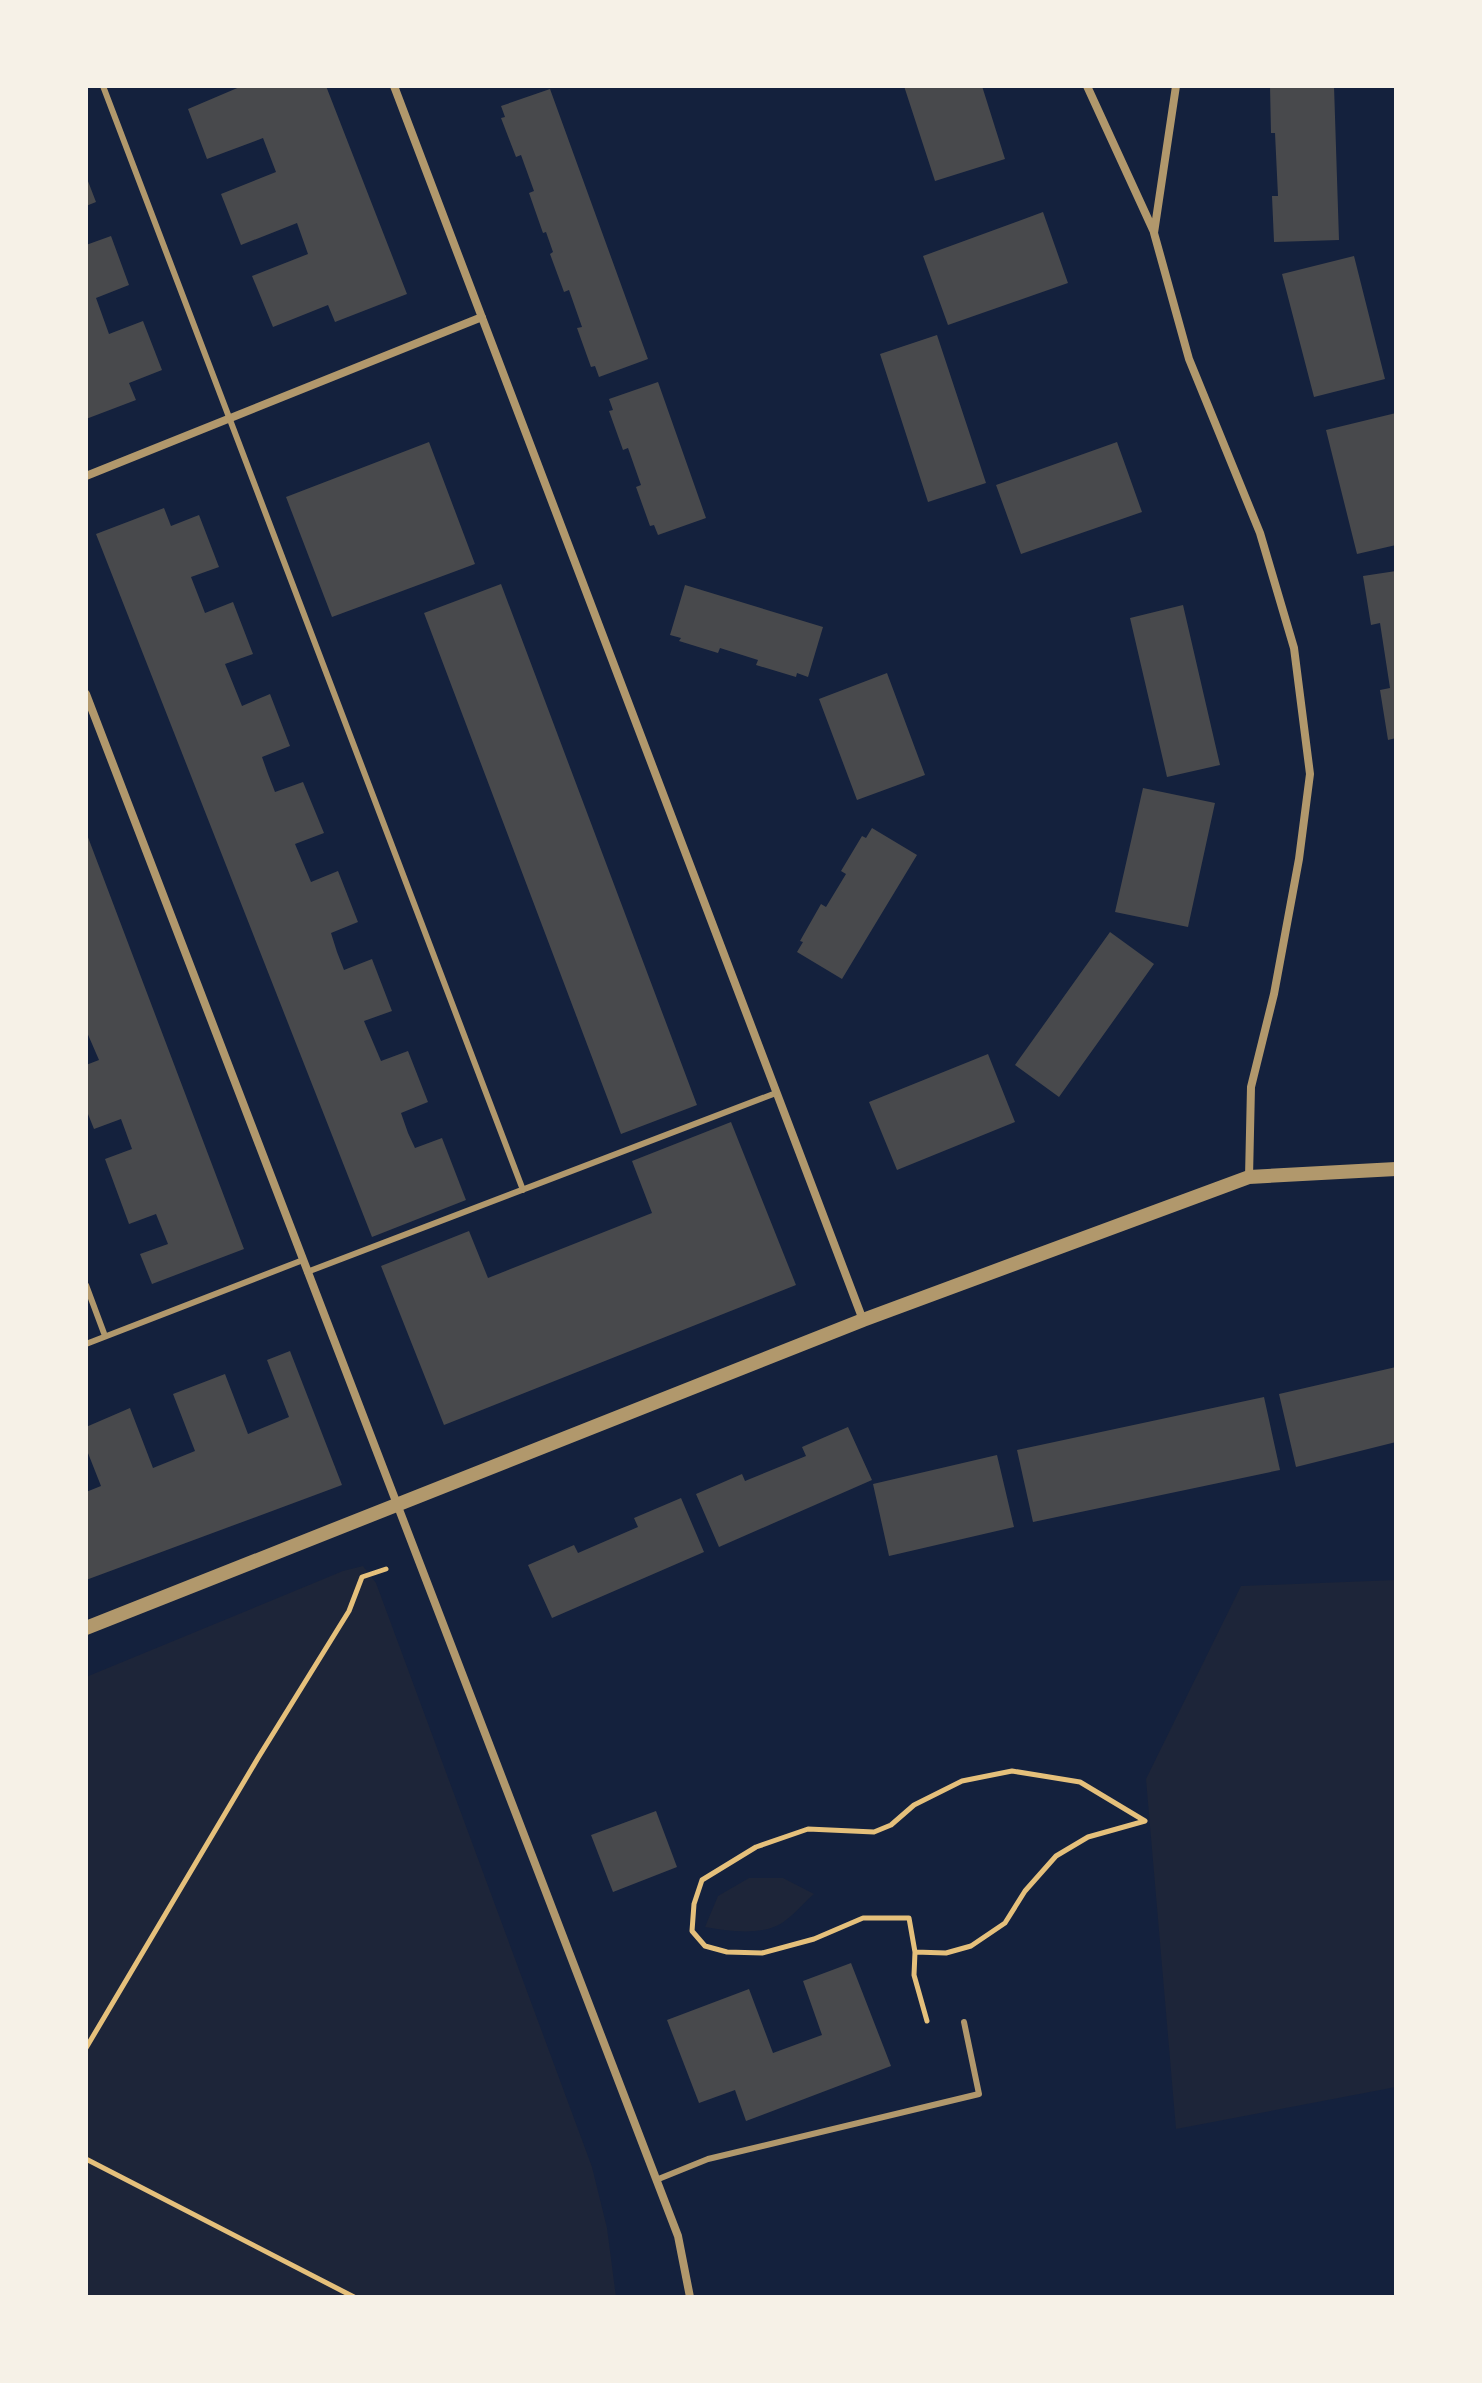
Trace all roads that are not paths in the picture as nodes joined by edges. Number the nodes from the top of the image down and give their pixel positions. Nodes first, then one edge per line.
1 (103, 86) edge
2 (394, 86) edge
3 (1087, 86) edge
4 (1176, 86) edge
5 (1154, 233) junction
6 (482, 317) junction
7 (231, 418) junction
8 (86, 476) edge
9 (86, 694) edge
10 (776, 1093) junction
11 (1396, 1169) edge
12 (1249, 1177) junction
13 (523, 1190) junction
14 (303, 1260) junction
15 (307, 1272) junction
16 (86, 1285) edge
17 (863, 1320) junction
18 (105, 1336) junction
19 (86, 1344) edge
20 (397, 1506) junction
21 (86, 1628) edge
22 (964, 2022) road end
23 (656, 2180) junction
24 (690, 2297) edge

1 - 7 lane
2 - 6 street
3 - 5 street
4 - 5 street
5 - 12 street
6 - 7 street
6 - 10 street
7 - 8 street
7 - 13 lane
9 - 14 street
10 - 13 lane
10 - 17 street
11 - 12 street
12 - 17 street
13 - 15 lane
14 - 15 street
14 - 18 lane
15 - 20 street
16 - 18 lane
17 - 20 street
18 - 19 lane
20 - 21 street
20 - 23 street
22 - 23 lane
23 - 24 street

